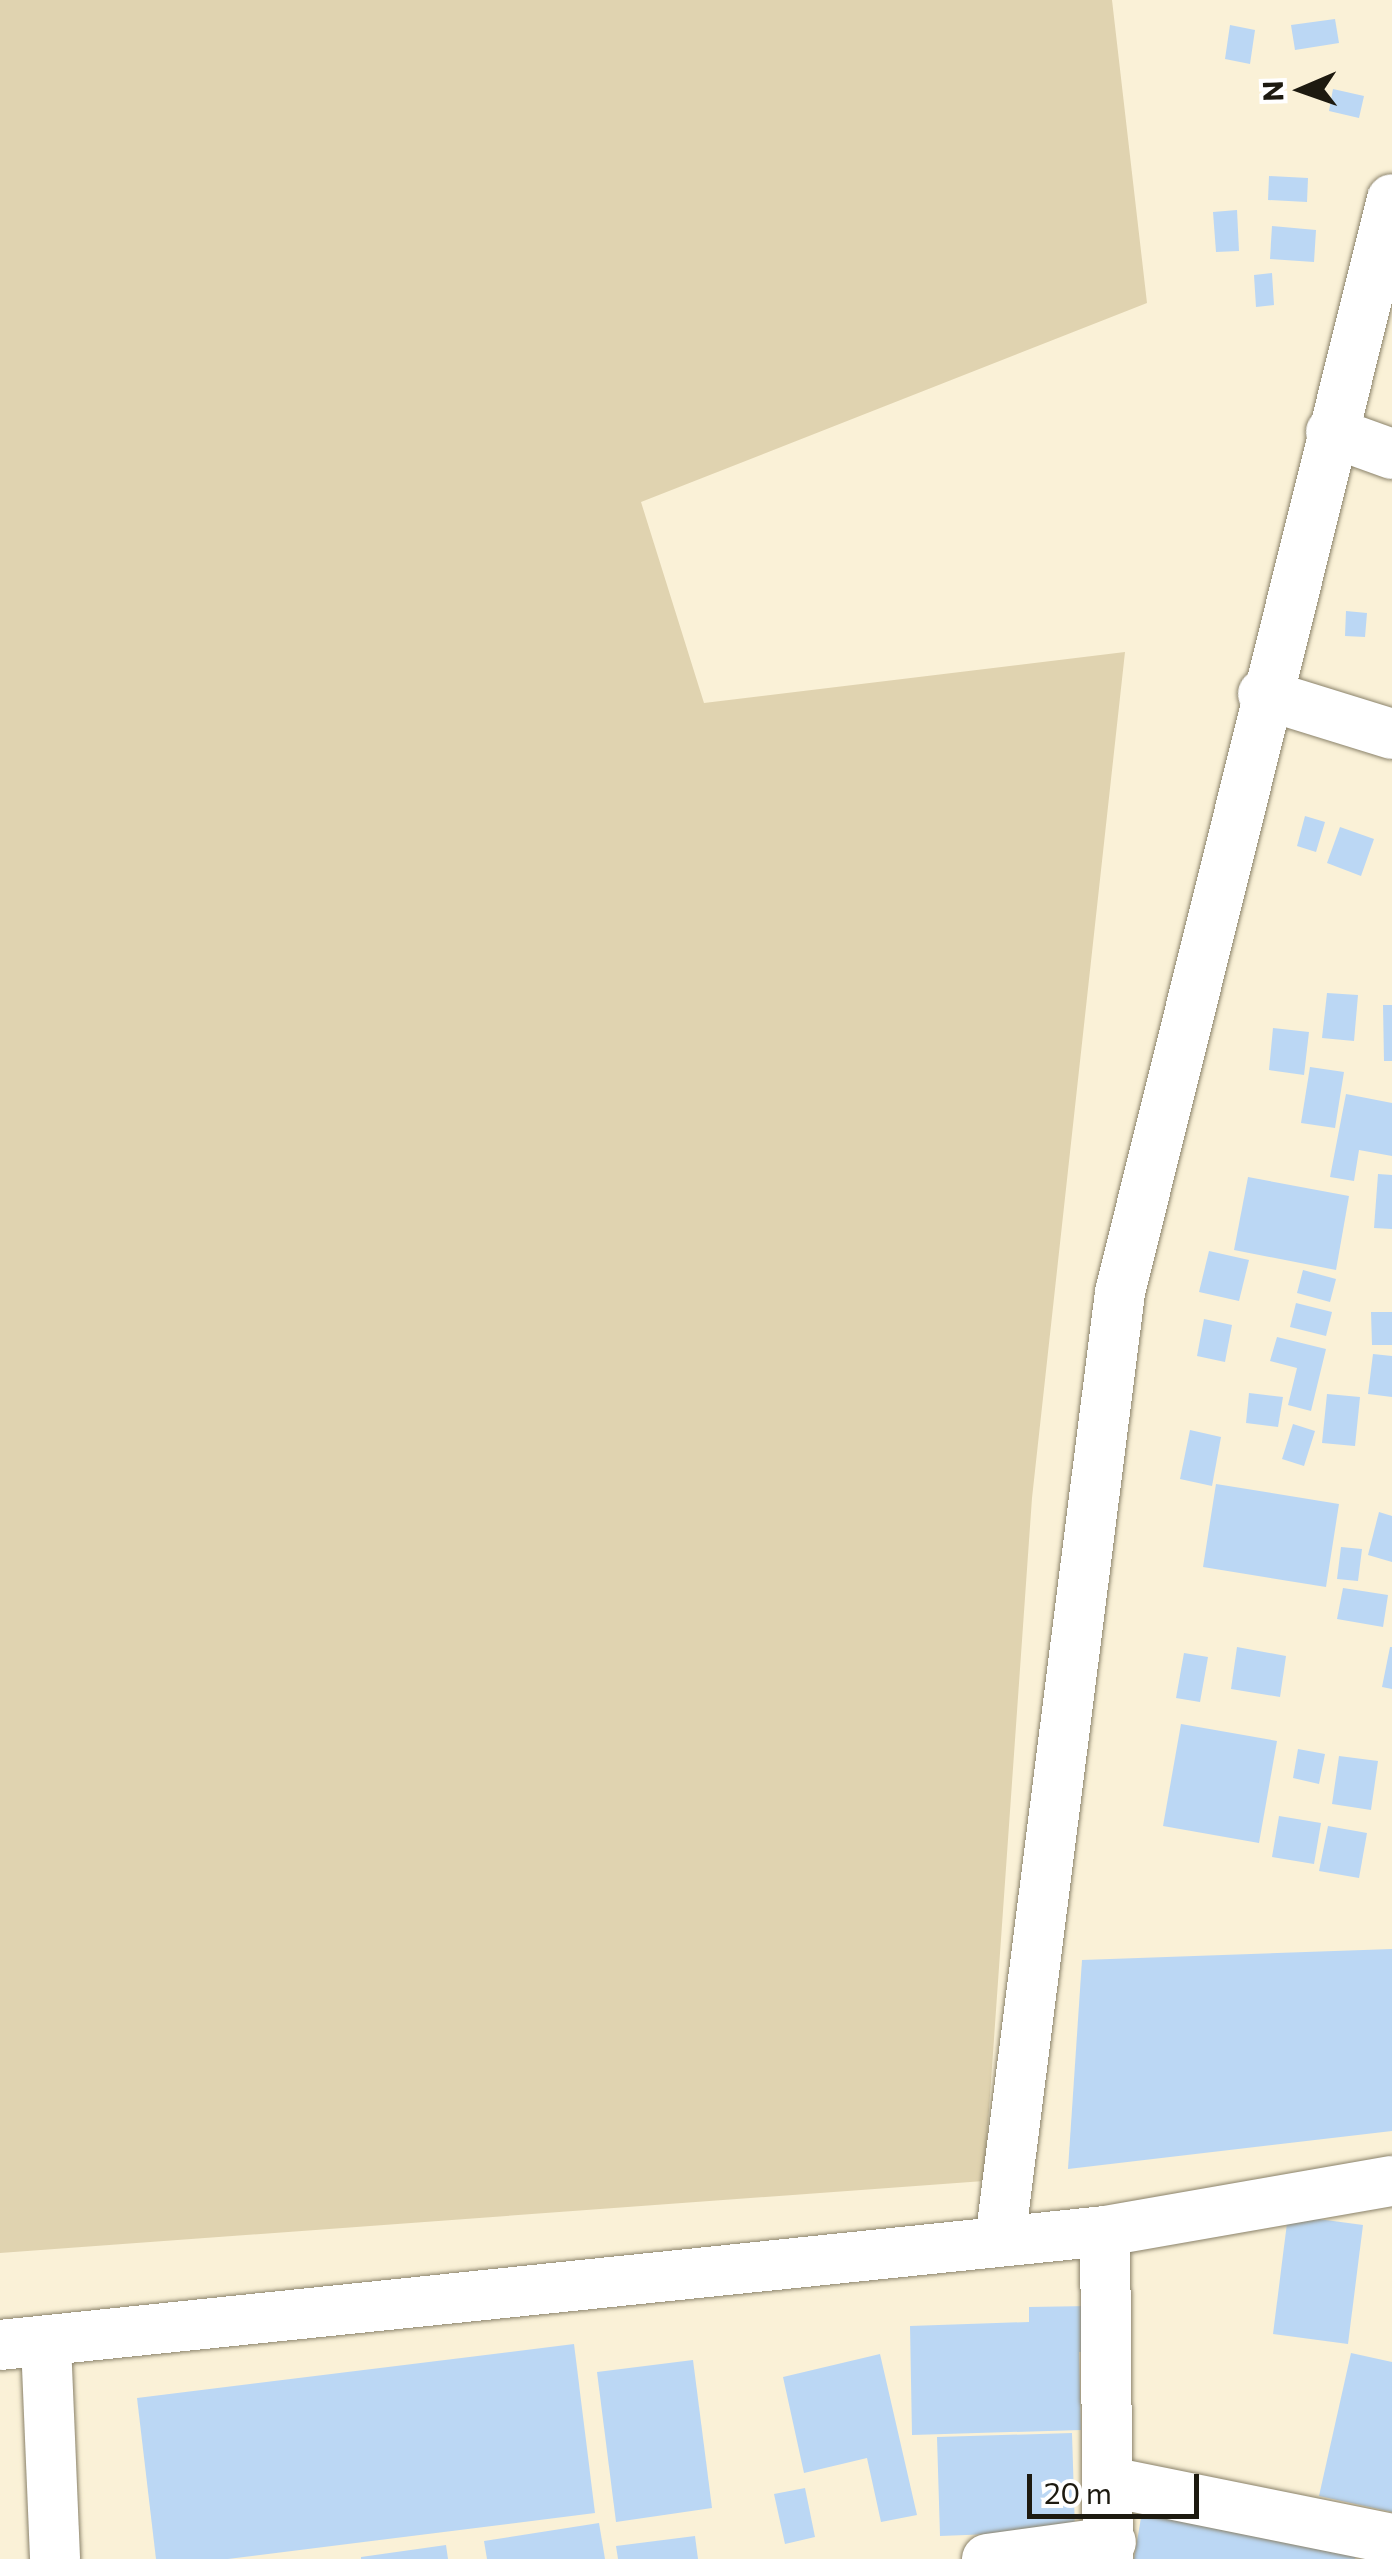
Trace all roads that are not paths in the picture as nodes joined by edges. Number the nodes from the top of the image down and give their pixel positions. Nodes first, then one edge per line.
1 (1392, 200) edge
2 (1331, 432) junction
3 (1392, 454) edge
4 (1263, 694) junction
5 (1392, 734) edge
6 (1392, 2181) edge
7 (1105, 2231) junction
8 (1000, 2242) junction
9 (23, 2344) edge
10 (1110, 2482) junction
11 (1389, 2546) edge
12 (1110, 2550) edge
13 (55, 2559) edge
14 (987, 2559) edge

1 - 2 street
2 - 3 street
2 - 4 street
4 - 5 street
4 - 8 street
6 - 7 street
7 - 8 street
7 - 10 street
8 - 9 street
9 - 13 street
10 - 11 street
10 - 12 street
12 - 14 street

